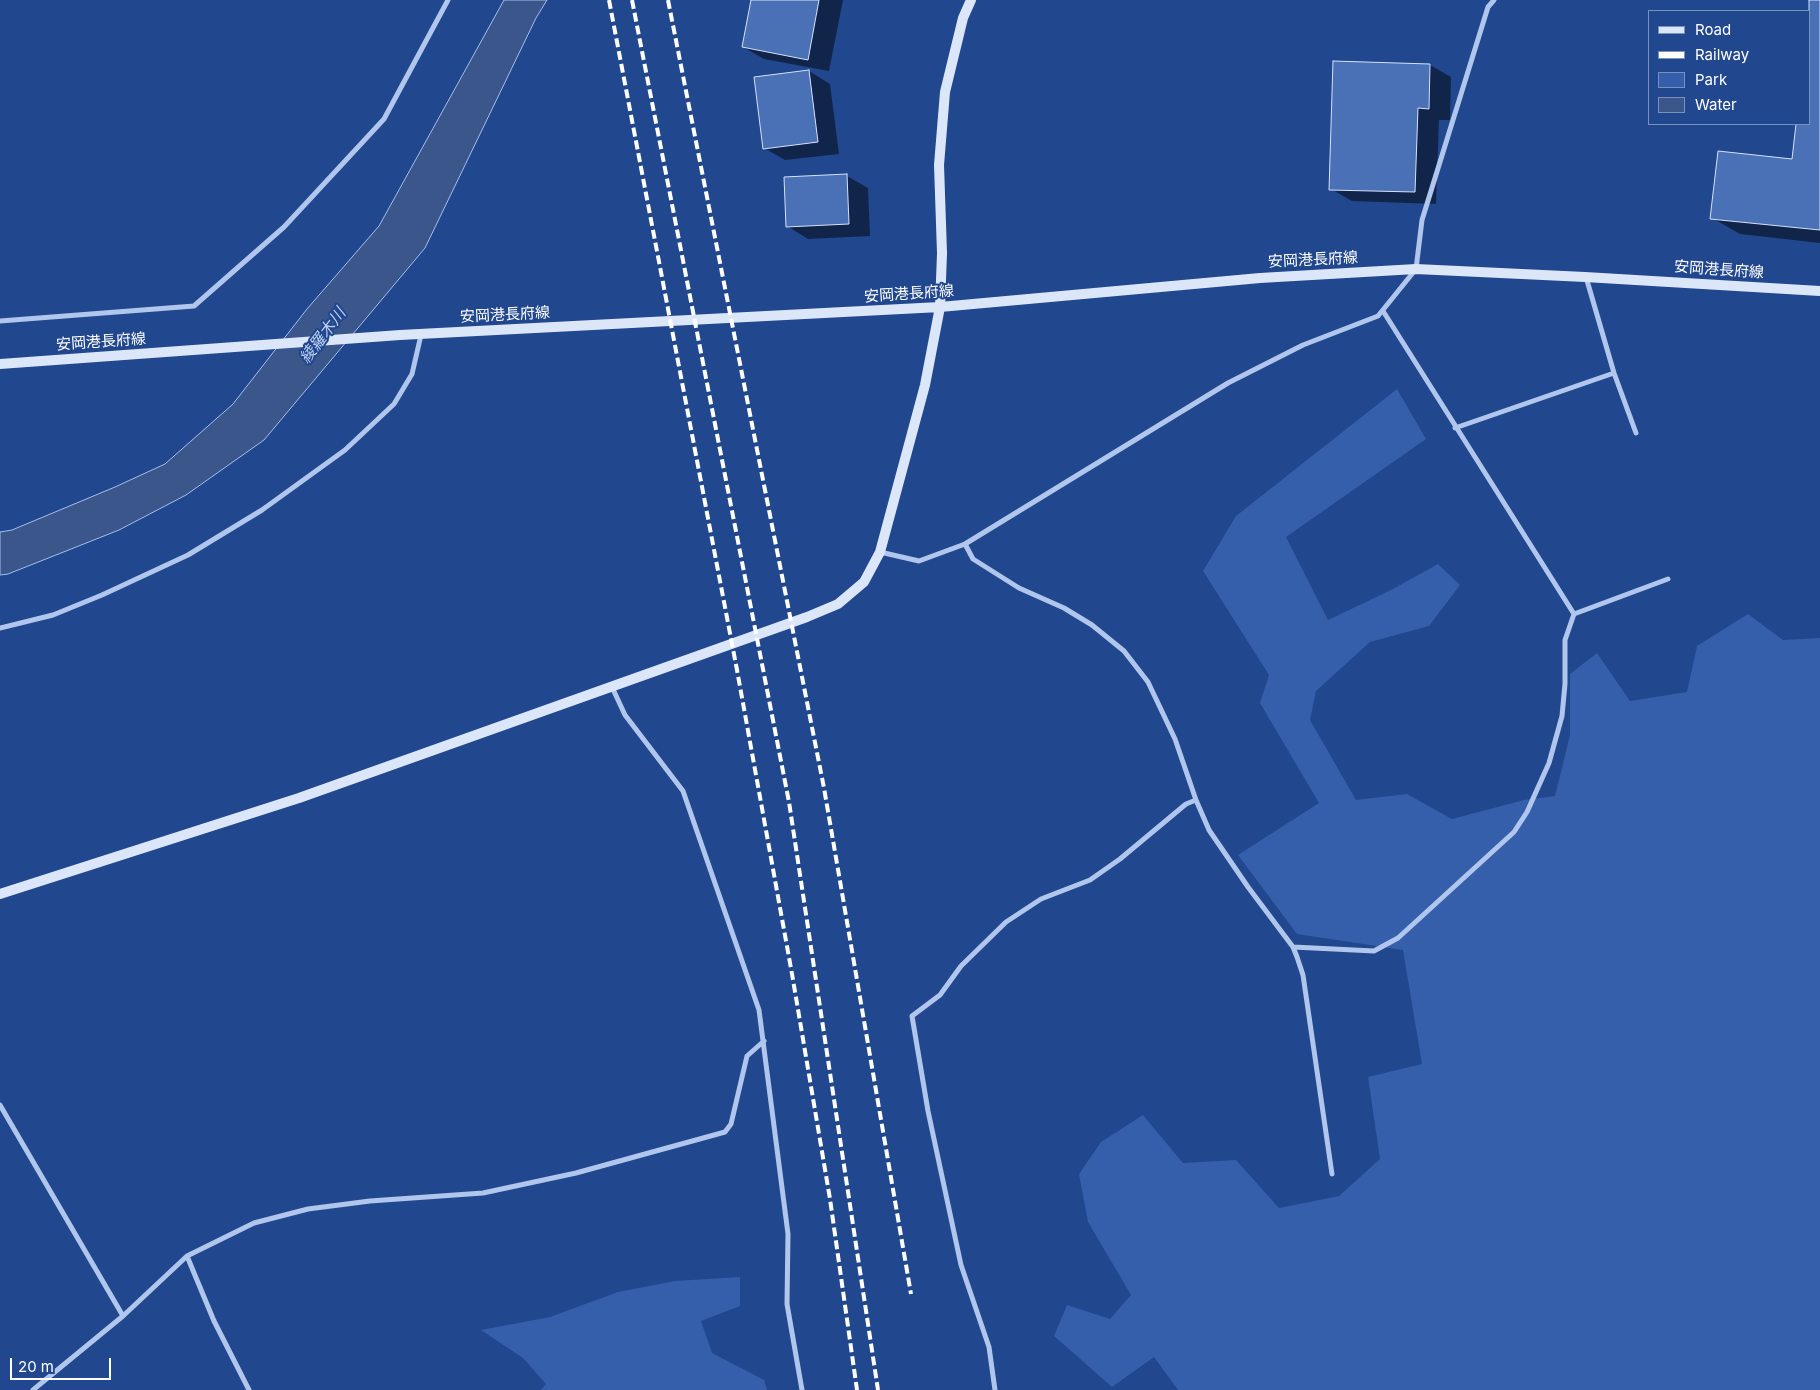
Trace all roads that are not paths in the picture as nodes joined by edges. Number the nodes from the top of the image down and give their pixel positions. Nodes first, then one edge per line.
1 (448, 0) edge
2 (971, 0) edge
3 (1494, 0) edge
4 (1416, 269) junction
5 (1585, 277) junction
6 (1820, 291) edge
7 (940, 308) junction
8 (1383, 311) junction
9 (0, 321) edge
10 (421, 335) junction
11 (0, 364) edge
12 (1614, 373) junction
13 (1455, 428) junction
14 (1636, 433) dead end
15 (965, 544) junction
16 (880, 552) junction
17 (1668, 579) dead end
18 (1574, 614) junction
19 (0, 628) edge
20 (612, 687) junction
21 (1196, 800) junction
22 (0, 894) edge
23 (1293, 947) junction
24 (764, 1042) junction
25 (0, 1105) edge
26 (1332, 1174) dead end
27 (187, 1256) junction
28 (123, 1316) junction
29 (34, 1390) edge
30 (249, 1390) edge
31 (802, 1390) edge
32 (995, 1390) edge

1 - 9 street
2 - 7 main road
3 - 4 street
4 - 5 main road, 安岡港長府線
4 - 7 main road, 安岡港長府線
4 - 8 street
5 - 6 main road, 安岡港長府線
5 - 12 street
7 - 10 main road, 安岡港長府線
7 - 16 main road
8 - 13 street
8 - 15 street
10 - 11 main road, 安岡港長府線
10 - 19 street
12 - 13 street
12 - 14 street
13 - 18 street
15 - 16 street
15 - 21 street
16 - 20 main road
17 - 18 street
18 - 23 street
20 - 22 main road
20 - 24 street
21 - 23 street
21 - 32 street
23 - 26 street
24 - 27 street
24 - 31 street
25 - 28 street
27 - 28 street
27 - 30 street
28 - 29 street

